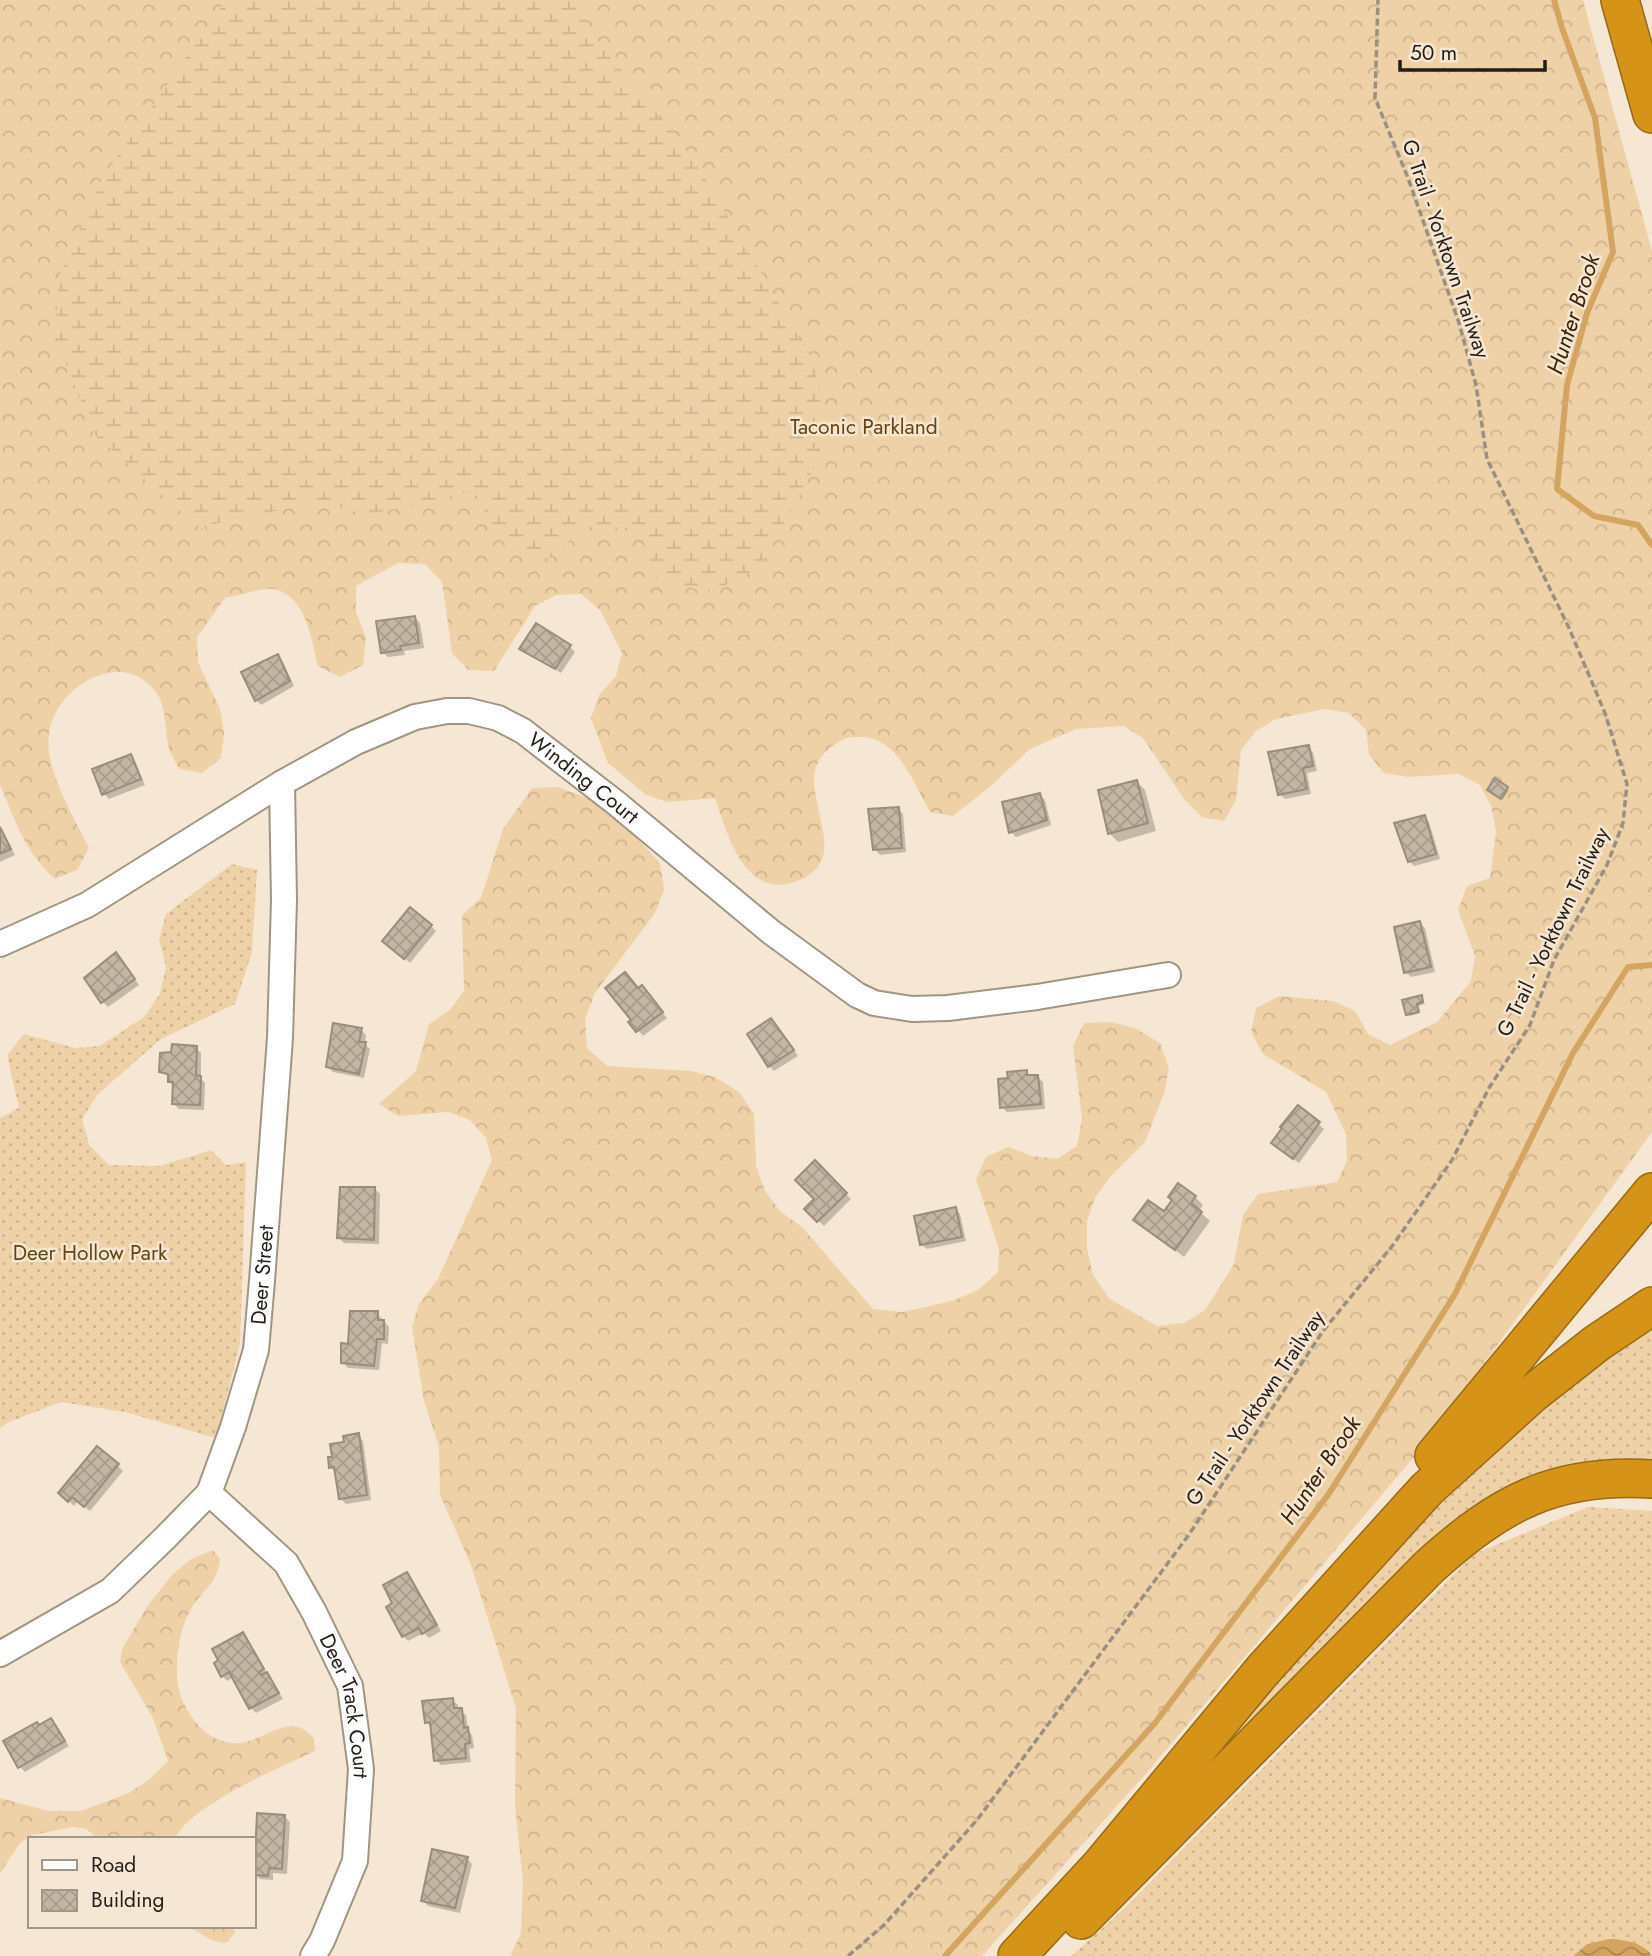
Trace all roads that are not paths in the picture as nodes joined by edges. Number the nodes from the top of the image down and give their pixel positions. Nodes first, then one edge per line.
1 (1620, 0) edge
2 (1652, 114) edge
3 (282, 783) junction
4 (0, 944) edge
5 (1168, 975) dead end
6 (1652, 1192) edge
7 (1652, 1306) edge
8 (1652, 1479) edge
9 (209, 1493) junction
10 (0, 1654) edge
11 (1263, 1670) junction
12 (313, 1956) edge
13 (1017, 1956) edge
14 (1044, 1956) edge

1 - 2 highway
3 - 4 street, Winding Court
3 - 5 street, Winding Court
3 - 9 street, Deer Street
6 - 11 highway
7 - 11 highway
8 - 14 highway
9 - 10 street, Deer Street
9 - 12 street, Deer Track Court
11 - 13 highway

